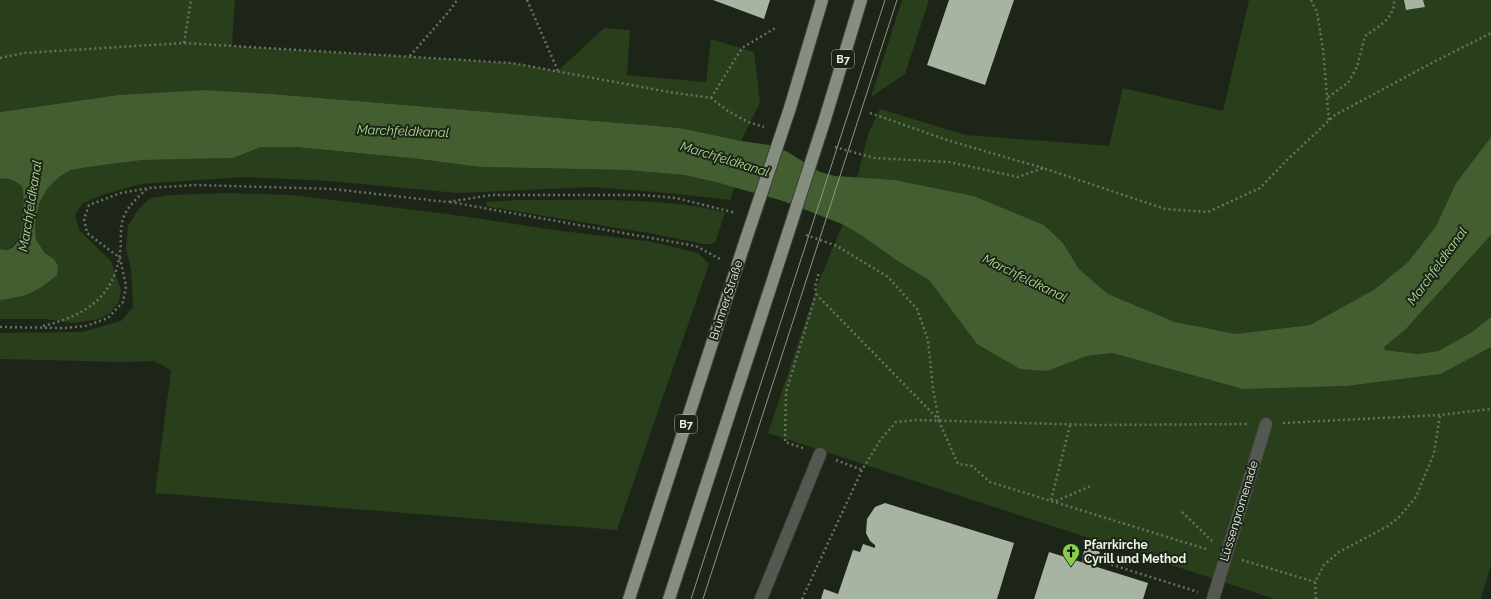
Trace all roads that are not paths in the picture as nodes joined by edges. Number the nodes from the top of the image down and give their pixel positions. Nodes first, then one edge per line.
1 (822, 0) edge
2 (861, 0) edge
3 (1266, 424) road end
4 (820, 454) road end
5 (1213, 598) edge
6 (629, 599) edge
7 (669, 599) edge
8 (761, 599) edge

1 - 6 main road, Brünner Straße / B7, bridge
2 - 7 main road, B7, bridge
3 - 5 street, Lüssenpromenade
4 - 8 street

